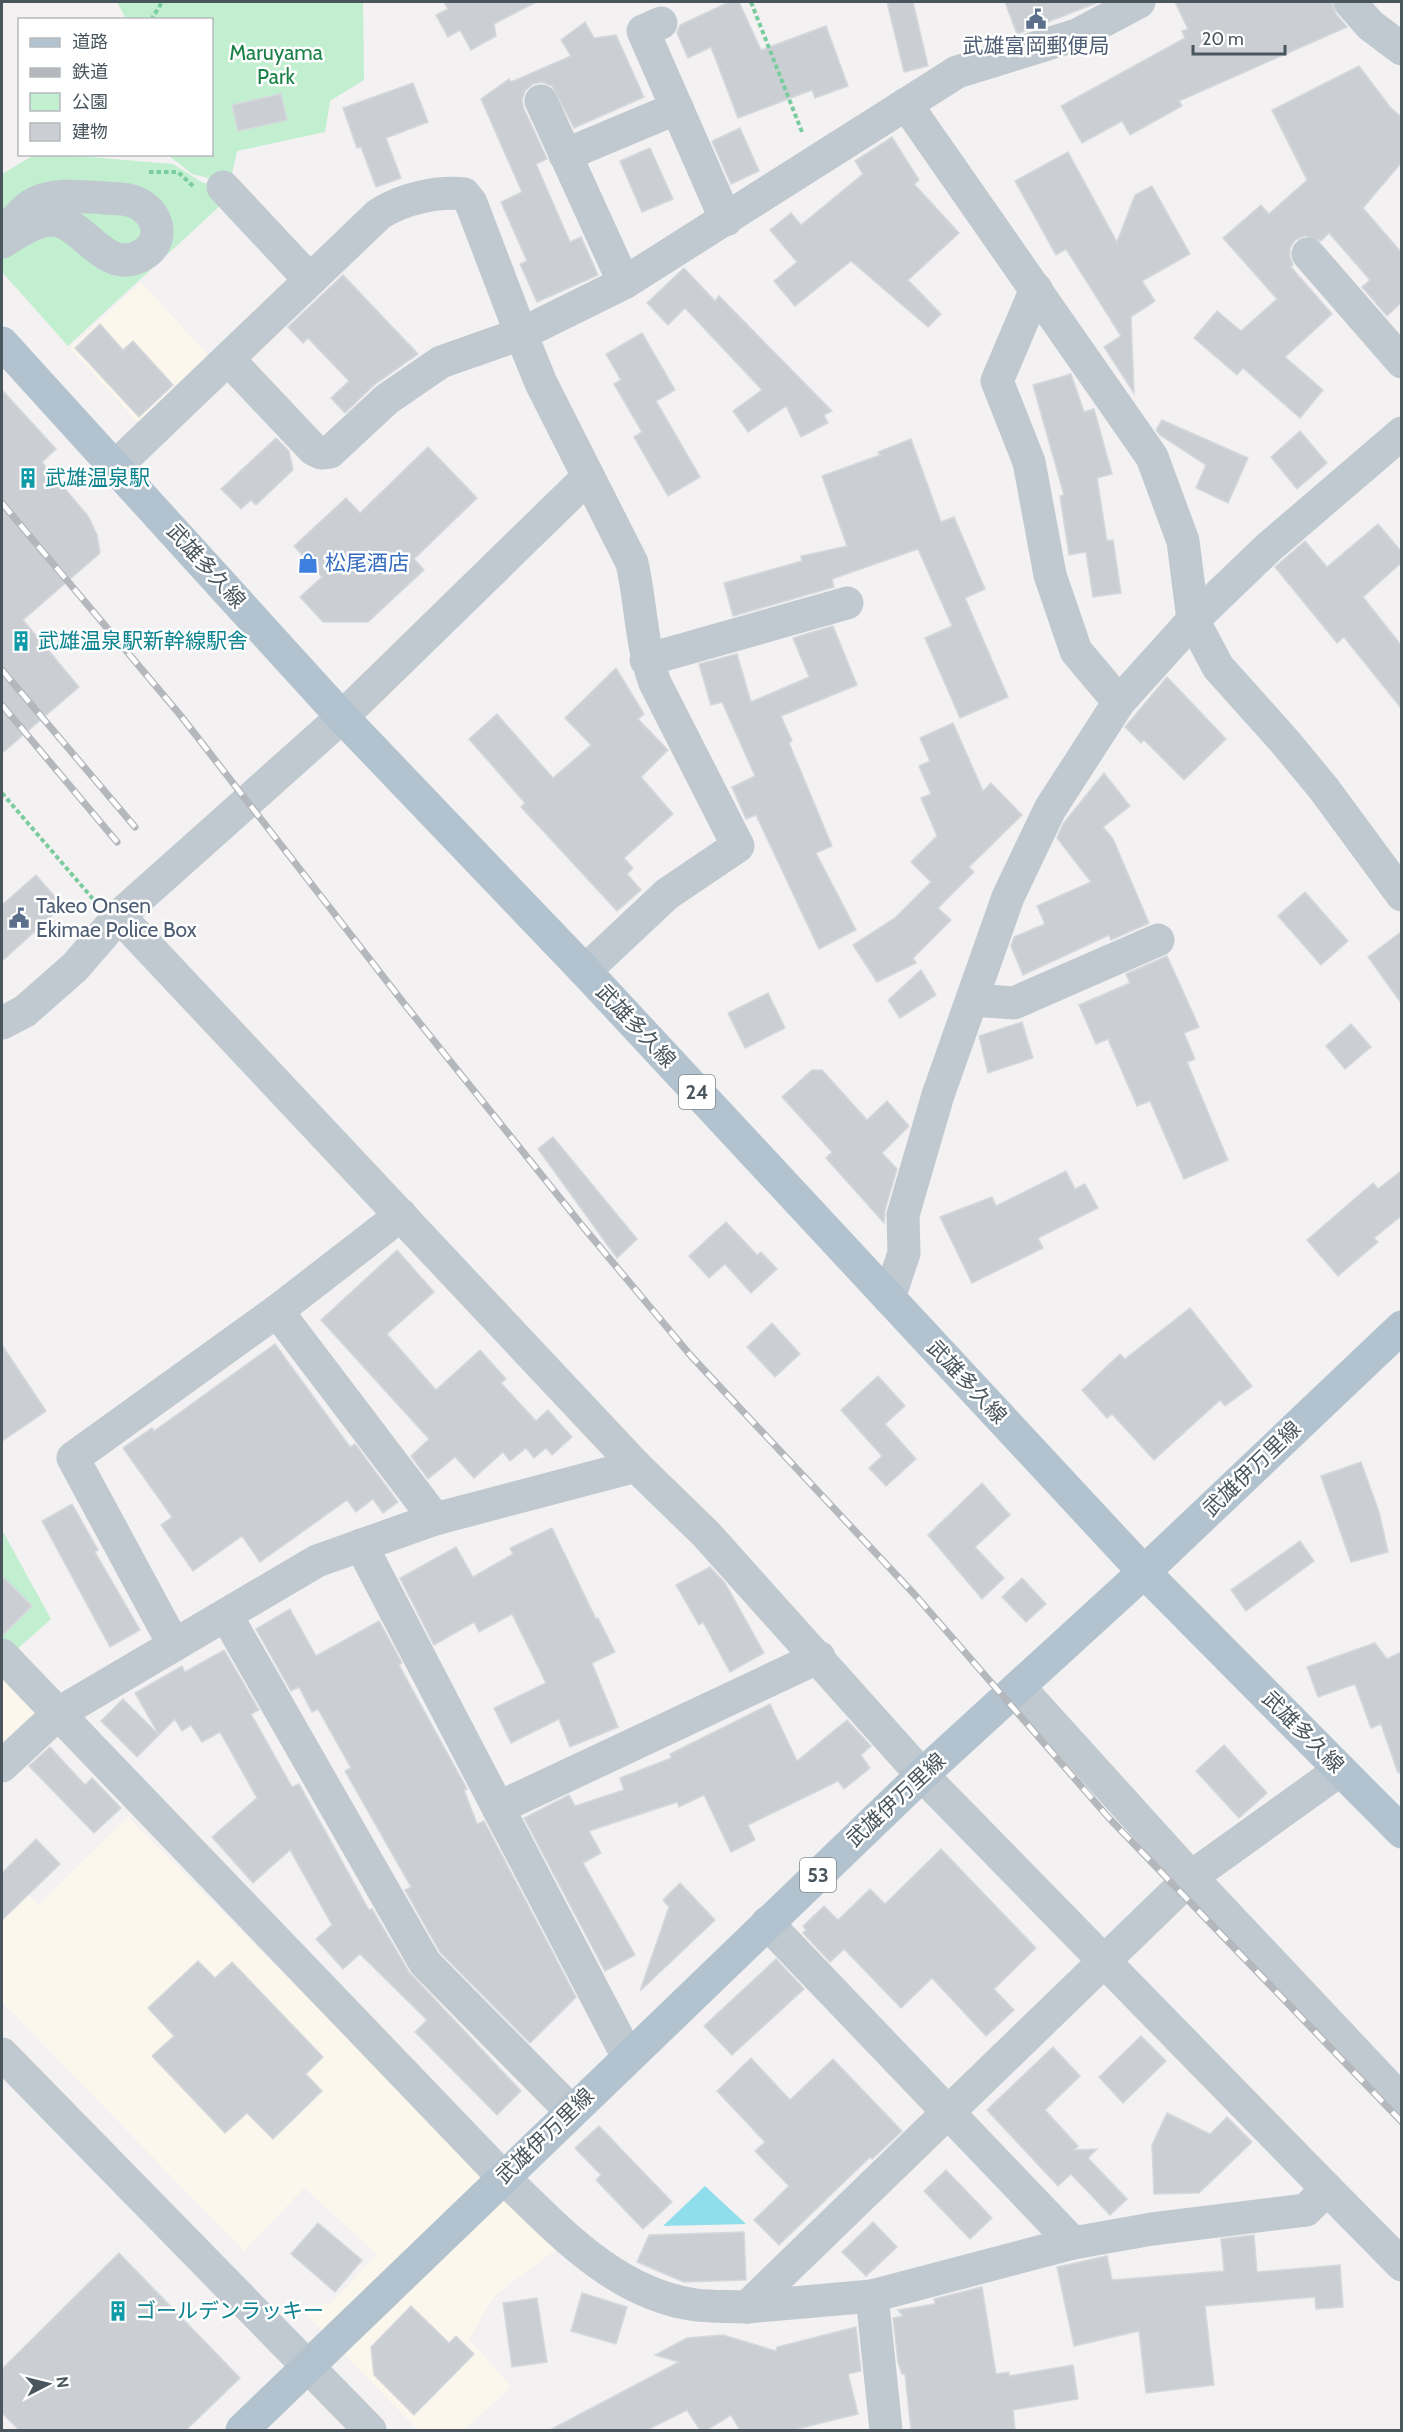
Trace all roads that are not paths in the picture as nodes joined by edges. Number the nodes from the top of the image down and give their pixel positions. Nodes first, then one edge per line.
1 (1139, 2) edge
2 (1350, 2) edge
3 (1099, 11) edge
4 (661, 23) dead end
5 (1401, 49) edge
6 (542, 101) dead end
7 (906, 104) junction
8 (677, 108) junction
9 (565, 155) junction
10 (223, 187) dead end
11 (726, 220) junction
12 (2, 236) edge
13 (2, 242) edge
14 (1308, 254) dead end
15 (310, 280) junction
16 (624, 283) junction
17 (1036, 289) junction
18 (521, 334) junction
19 (2, 343) edge
20 (228, 359) junction
21 (1401, 362) edge
22 (1400, 435) edge
23 (116, 466) junction
24 (587, 478) junction
25 (847, 603) dead end
26 (1193, 620) junction
27 (646, 660) junction
28 (1119, 702) junction
29 (342, 717) junction
30 (1401, 895) edge
31 (106, 907) junction
32 (1158, 940) dead end
33 (585, 971) junction
34 (972, 1000) junction
35 (2, 1023) edge
36 (401, 1215) junction
37 (889, 1298) junction
38 (277, 1311) junction
39 (1401, 1327) edge
40 (636, 1466) junction
41 (435, 1519) junction
42 (361, 1545) junction
43 (1144, 1572) junction
44 (226, 1615) junction
45 (174, 1645) junction
46 (2, 1655) edge
47 (819, 1657) junction
48 (1019, 1687) junction
49 (58, 1713) junction
50 (2, 1766) edge
51 (1340, 1770) junction
52 (922, 1775) junction
53 (498, 1808) junction
54 (1401, 1832) edge
55 (1191, 1877) junction
56 (767, 1923) junction
57 (1102, 1962) junction
58 (2, 2054) edge
59 (628, 2057) junction
60 (1401, 2101) edge
61 (571, 2111) junction
62 (948, 2112) junction
63 (502, 2177) junction
64 (1327, 2189) junction
65 (1073, 2243) junction
66 (1401, 2265) edge
67 (872, 2296) junction
68 (747, 2307) junction
69 (306, 2367) junction
70 (242, 2430) edge
71 (370, 2430) edge
72 (886, 2430) edge

1 - 3 street
2 - 5 street
3 - 7 street
4 - 8 street
6 - 9 street
7 - 11 street
7 - 17 street
8 - 9 street
8 - 11 street
9 - 16 street
10 - 15 street
11 - 16 street
12 - 13 street
14 - 21 street
15 - 18 street
15 - 20 street
16 - 18 street
17 - 26 street
17 - 28 street
18 - 20 street
18 - 24 street
19 - 23 main road, 武雄多久線 / 24
20 - 23 street
22 - 26 street
23 - 29 main road, 武雄多久線 / 24
24 - 27 street
24 - 29 street
25 - 27 street
26 - 28 street
26 - 30 street
27 - 33 street
28 - 34 street
29 - 31 street
29 - 33 main road, 武雄多久線 / 24
31 - 35 street
31 - 36 street
32 - 34 street
33 - 37 main road, 武雄多久線 / 24
34 - 37 street
36 - 38 street
36 - 40 street
37 - 43 main road, 武雄多久線 / 24
38 - 41 street
38 - 45 street
39 - 43 main road, 武雄伊万里線 / 53
40 - 41 street
40 - 47 street
41 - 42 street
42 - 44 street
42 - 53 street
43 - 48 main road, 武雄伊万里線 / 53
43 - 51 main road, 武雄多久線 / 24
44 - 45 street
44 - 61 street
45 - 49 street
46 - 49 street
47 - 52 street
47 - 53 street
48 - 52 main road, 武雄伊万里線 / 53
48 - 55 street
49 - 50 street
49 - 63 street
51 - 54 main road, 武雄多久線 / 24
51 - 55 street
52 - 56 main road, 武雄伊万里線 / 53
52 - 57 street
53 - 59 street
55 - 57 street
55 - 60 street
56 - 59 main road, 武雄伊万里線 / 53
56 - 62 street
57 - 62 street
57 - 64 street
58 - 69 street
59 - 61 main road, 武雄伊万里線 / 53
61 - 63 main road, 武雄伊万里線 / 53
62 - 65 street
62 - 68 street
63 - 68 street
63 - 69 main road, 武雄伊万里線 / 53
64 - 65 street
64 - 66 street
65 - 67 street
67 - 68 street
67 - 72 street
69 - 70 main road, 武雄伊万里線 / 53
69 - 71 street

